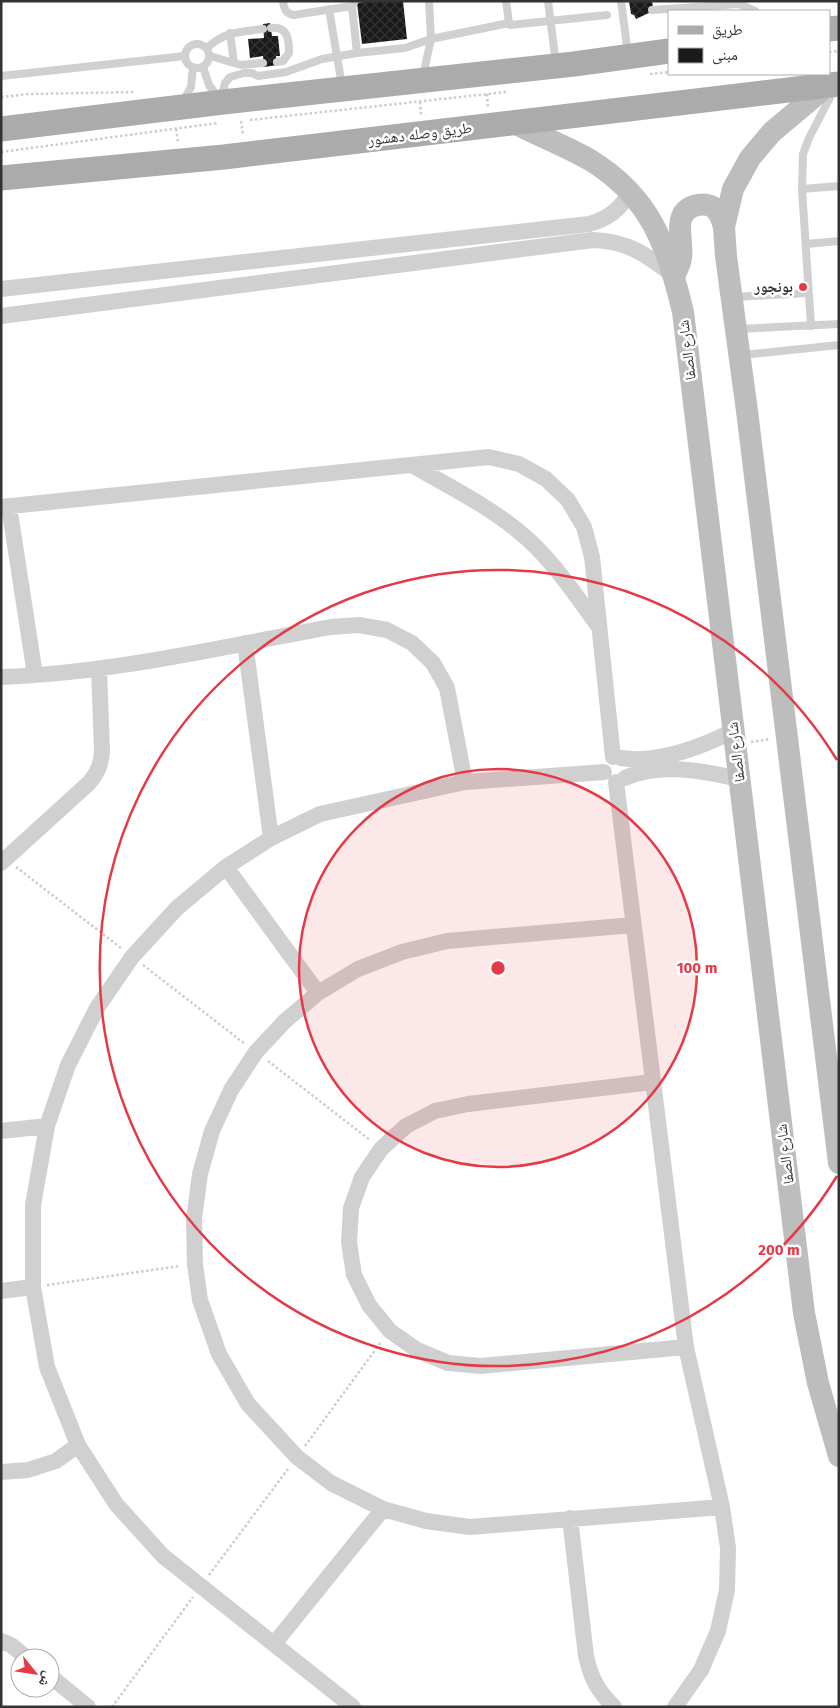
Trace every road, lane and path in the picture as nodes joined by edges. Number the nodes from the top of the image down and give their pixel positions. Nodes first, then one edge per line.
1 (283, 1) edge
2 (429, 1) edge
3 (506, 1) edge
4 (548, 1) edge
5 (621, 1) edge
6 (353, 3) edge
7 (739, 3) edge
8 (677, 7) edge
9 (329, 9) junction
10 (652, 10) dead end
11 (753, 10) edge
12 (607, 14) dead end
13 (551, 21) junction
14 (509, 23) junction
15 (230, 33) junction
16 (431, 39) junction
17 (208, 52) junction
18 (668, 52) edge
19 (358, 53) junction
20 (185, 56) junction
21 (337, 56) junction
22 (628, 56) junction
23 (277, 62) dead end
24 (234, 63) junction
25 (263, 63) dead end
26 (556, 66) junction
27 (203, 67) junction
28 (193, 68) junction
29 (668, 72) edge
30 (650, 74) dead end
31 (1, 76) edge
32 (835, 84) edge
33 (342, 89) junction
34 (421, 91) junction
35 (515, 91) dead end
36 (143, 92) dead end
37 (486, 94) junction
38 (1, 97) edge
39 (226, 112) junction
40 (489, 112) dead end
41 (176, 118) junction
42 (422, 120) dead end
43 (241, 121) junction
44 (514, 123) junction
45 (1, 130) edge
46 (244, 139) dead end
47 (178, 146) dead end
48 (1, 152) edge
49 (1, 178) edge
50 (839, 186) edge
51 (802, 189) junction
52 (630, 192) junction
53 (564, 226) junction
54 (724, 227) junction
55 (839, 241) edge
56 (566, 244) junction
57 (806, 244) junction
58 (674, 276) junction
59 (1, 290) edge
60 (808, 293) junction
61 (732, 297) junction
62 (1, 316) edge
63 (839, 324) edge
64 (811, 326) junction
65 (736, 329) junction
66 (839, 345) edge
67 (740, 356) junction
68 (412, 465) junction
69 (5, 507) edge
70 (599, 627) junction
71 (245, 643) junction
72 (98, 669) junction
73 (35, 675) junction
74 (1, 677) edge
75 (787, 736) junction
76 (734, 738) junction
77 (617, 758) junction
78 (615, 777) junction
79 (739, 779) junction
80 (465, 782) junction
81 (271, 838) junction
82 (3, 861) edge
83 (226, 867) junction
84 (633, 924) junction
85 (132, 957) junction
86 (318, 993) junction
87 (256, 1052) junction
88 (833, 1060) edge
89 (652, 1082) junction
90 (47, 1126) junction
91 (1, 1131) edge
92 (837, 1131) edge
93 (381, 1149) junction
94 (839, 1163) edge
95 (194, 1264) junction
96 (33, 1287) junction
97 (1, 1291) edge
98 (390, 1331) junction
99 (686, 1347) junction
100 (78, 1445) junction
101 (839, 1456) edge
102 (297, 1457) junction
103 (1, 1472) edge
104 (722, 1507) junction
105 (383, 1509) junction
106 (570, 1518) junction
107 (200, 1587) junction
108 (1, 1641) edge
109 (274, 1644) junction
110 (15, 1648) edge
111 (60, 1684) edge
112 (88, 1707) edge
113 (112, 1707) edge
114 (353, 1707) edge
115 (614, 1707) edge
116 (675, 1707) edge

1 - 9 lane
2 - 16 lane
3 - 14 lane
4 - 13 lane
5 - 22 lane
6 - 9 lane
6 - 19 lane
7 - 8 lane
7 - 11 lane
8 - 10 lane
9 - 21 lane
12 - 13 lane
13 - 14 lane
13 - 26 lane
14 - 16 lane
15 - 17 lane
15 - 23 lane
15 - 24 lane
16 - 19 lane
16 - 34 lane
17 - 20 lane
17 - 24 lane
17 - 27 lane
18 - 22 main road
19 - 21 lane
20 - 28 lane
20 - 31 lane
21 - 33 lane
21 - 39 lane
22 - 26 main road
24 - 25 lane
26 - 34 main road
27 - 28 lane
27 - 39 lane
28 - 41 lane
29 - 30 path
32 - 44 main road, طريق وصله دهشور
32 - 51 lane
32 - 54 street
33 - 34 main road
33 - 39 main road
34 - 37 path
34 - 42 path
34 - 43 path
35 - 37 path
36 - 38 path
37 - 40 path
39 - 41 main road
39 - 41 path
39 - 43 path
41 - 45 main road
41 - 47 path
41 - 48 path
43 - 46 path
44 - 49 main road, طريق وصله دهشور
44 - 52 street, شارع الصفا
50 - 51 lane
51 - 57 lane
52 - 53 street
52 - 58 street, شارع الصفا
53 - 56 street
53 - 59 street
54 - 58 street
54 - 61 street
55 - 57 lane
56 - 58 street
56 - 62 street
57 - 60 lane
58 - 76 street, شارع الصفا
60 - 61 lane
60 - 64 lane
61 - 65 street
63 - 64 lane
64 - 65 lane
65 - 67 street
66 - 67 lane
67 - 75 street
68 - 69 street
68 - 70 street
68 - 70 street
69 - 73 street
70 - 77 street
71 - 72 street
71 - 80 street
71 - 81 street
72 - 73 street
72 - 82 street
73 - 74 street
75 - 76 path
75 - 88 street
76 - 77 street
76 - 79 street, شارع الصفا
77 - 78 street
77 - 78 street
78 - 79 street
78 - 80 street
78 - 84 street
79 - 101 street, شارع الصفا
80 - 81 street
81 - 83 street
82 - 85 path
83 - 85 street
83 - 86 street
84 - 86 street
84 - 89 street
85 - 87 path
85 - 90 street
86 - 87 street
87 - 93 path
87 - 95 street
88 - 92 street
89 - 93 street
89 - 99 street
90 - 91 street
90 - 96 street
92 - 94 street
93 - 98 street
95 - 96 path
95 - 102 street
96 - 97 street
96 - 100 street
98 - 99 street
98 - 102 path
99 - 104 street
100 - 103 street
100 - 107 street
102 - 105 street
102 - 107 path
104 - 106 street
104 - 116 street
105 - 106 street
105 - 109 street
106 - 115 street
107 - 109 street
107 - 113 path
108 - 110 street
109 - 114 street
111 - 112 street

